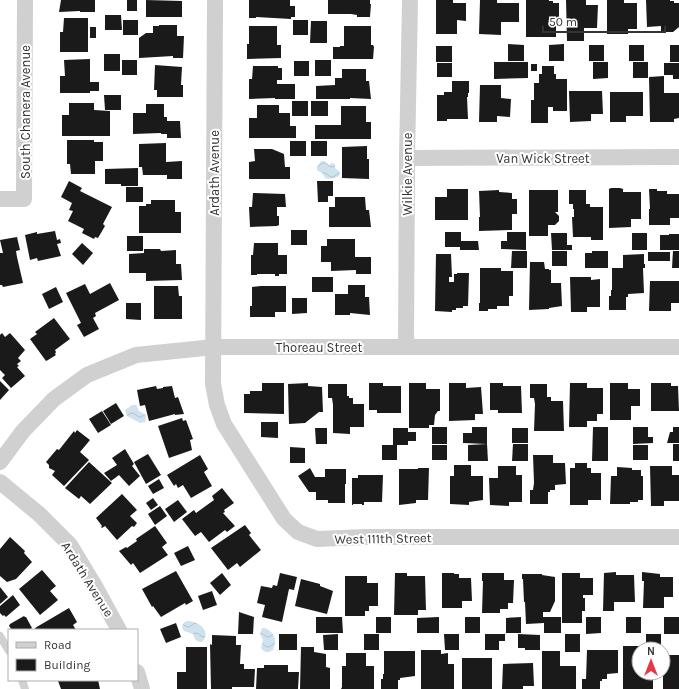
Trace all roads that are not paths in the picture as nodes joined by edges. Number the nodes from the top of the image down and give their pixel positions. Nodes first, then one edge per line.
1 (25, 0) edge
2 (215, 0) edge
3 (410, 0) edge
4 (679, 157) edge
5 (407, 158) junction
6 (0, 199) edge
7 (214, 347) junction
8 (406, 347) junction
9 (679, 347) edge
10 (0, 462) edge
11 (0, 482) edge
12 (679, 537) edge
13 (118, 629) edge
14 (0, 636) edge
15 (8, 649) edge
16 (138, 675) edge
17 (142, 689) edge

1 - 6 street, South Chanera Avenue
2 - 7 street, Ardath Avenue
3 - 5 street, Wilkie Avenue
4 - 5 street, Van Wick Street
5 - 8 street, Wilkie Avenue
7 - 8 street, Thoreau Street
7 - 10 street, Thoreau Street
7 - 12 street, West 111th Street
8 - 9 street, Thoreau Street
11 - 13 street, Ardath Avenue
14 - 15 lane
16 - 17 street

